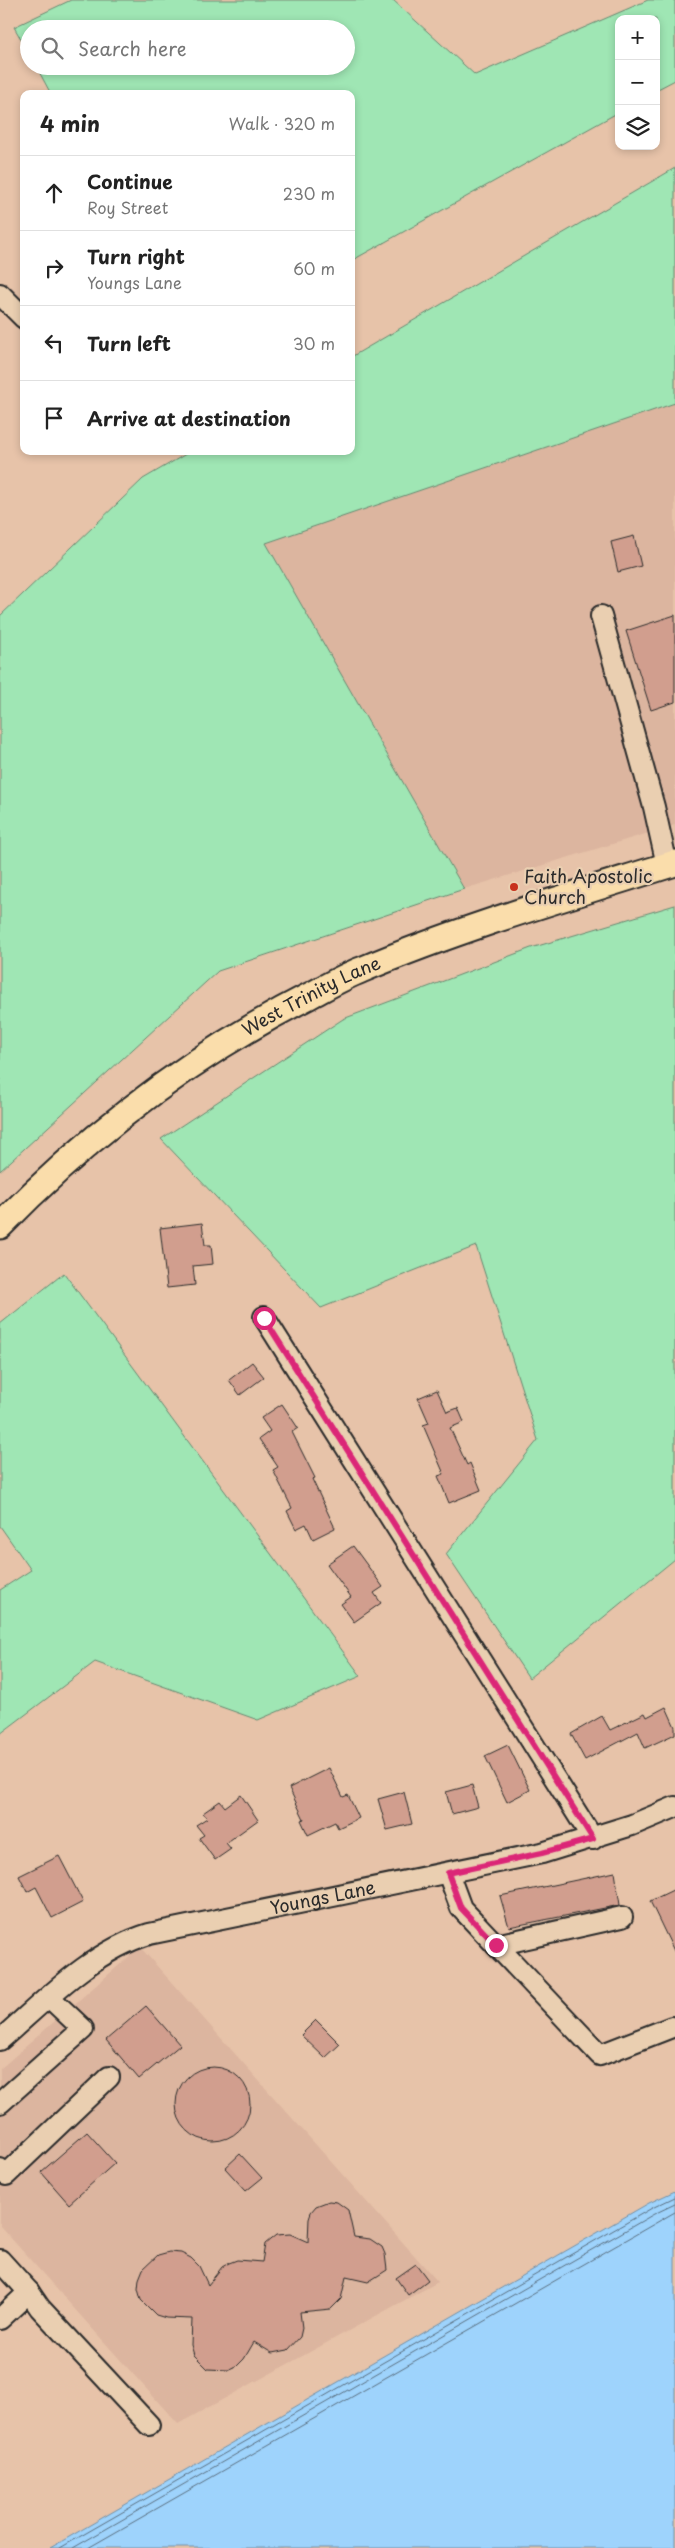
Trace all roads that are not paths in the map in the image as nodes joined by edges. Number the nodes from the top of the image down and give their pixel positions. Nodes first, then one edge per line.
1 (0, 294) edge
2 (20, 314) edge
3 (601, 616) dead end
4 (671, 864) edge
5 (0, 1226) edge
6 (264, 1318) dead end
7 (675, 1807) edge
8 (593, 1839) junction
9 (448, 1873) junction
10 (622, 1917) dead end
11 (496, 1945) junction
12 (49, 1997) junction
13 (672, 2027) dead end
14 (0, 2040) edge
15 (109, 2077) dead end
16 (0, 2103) edge
17 (0, 2169) edge
18 (0, 2260) edge
19 (29, 2292) junction
20 (0, 2319) edge
21 (149, 2426) dead end

1 - 2 street
3 - 4 street
4 - 5 main road, West Trinity Lane
6 - 8 street
7 - 8 street, Youngs Lane
8 - 9 street, Youngs Lane
9 - 11 street
9 - 12 street, Youngs Lane
10 - 11 street
11 - 13 street
12 - 14 street, Youngs Lane
12 - 16 street
15 - 17 street
18 - 19 street
19 - 20 street
19 - 21 street

